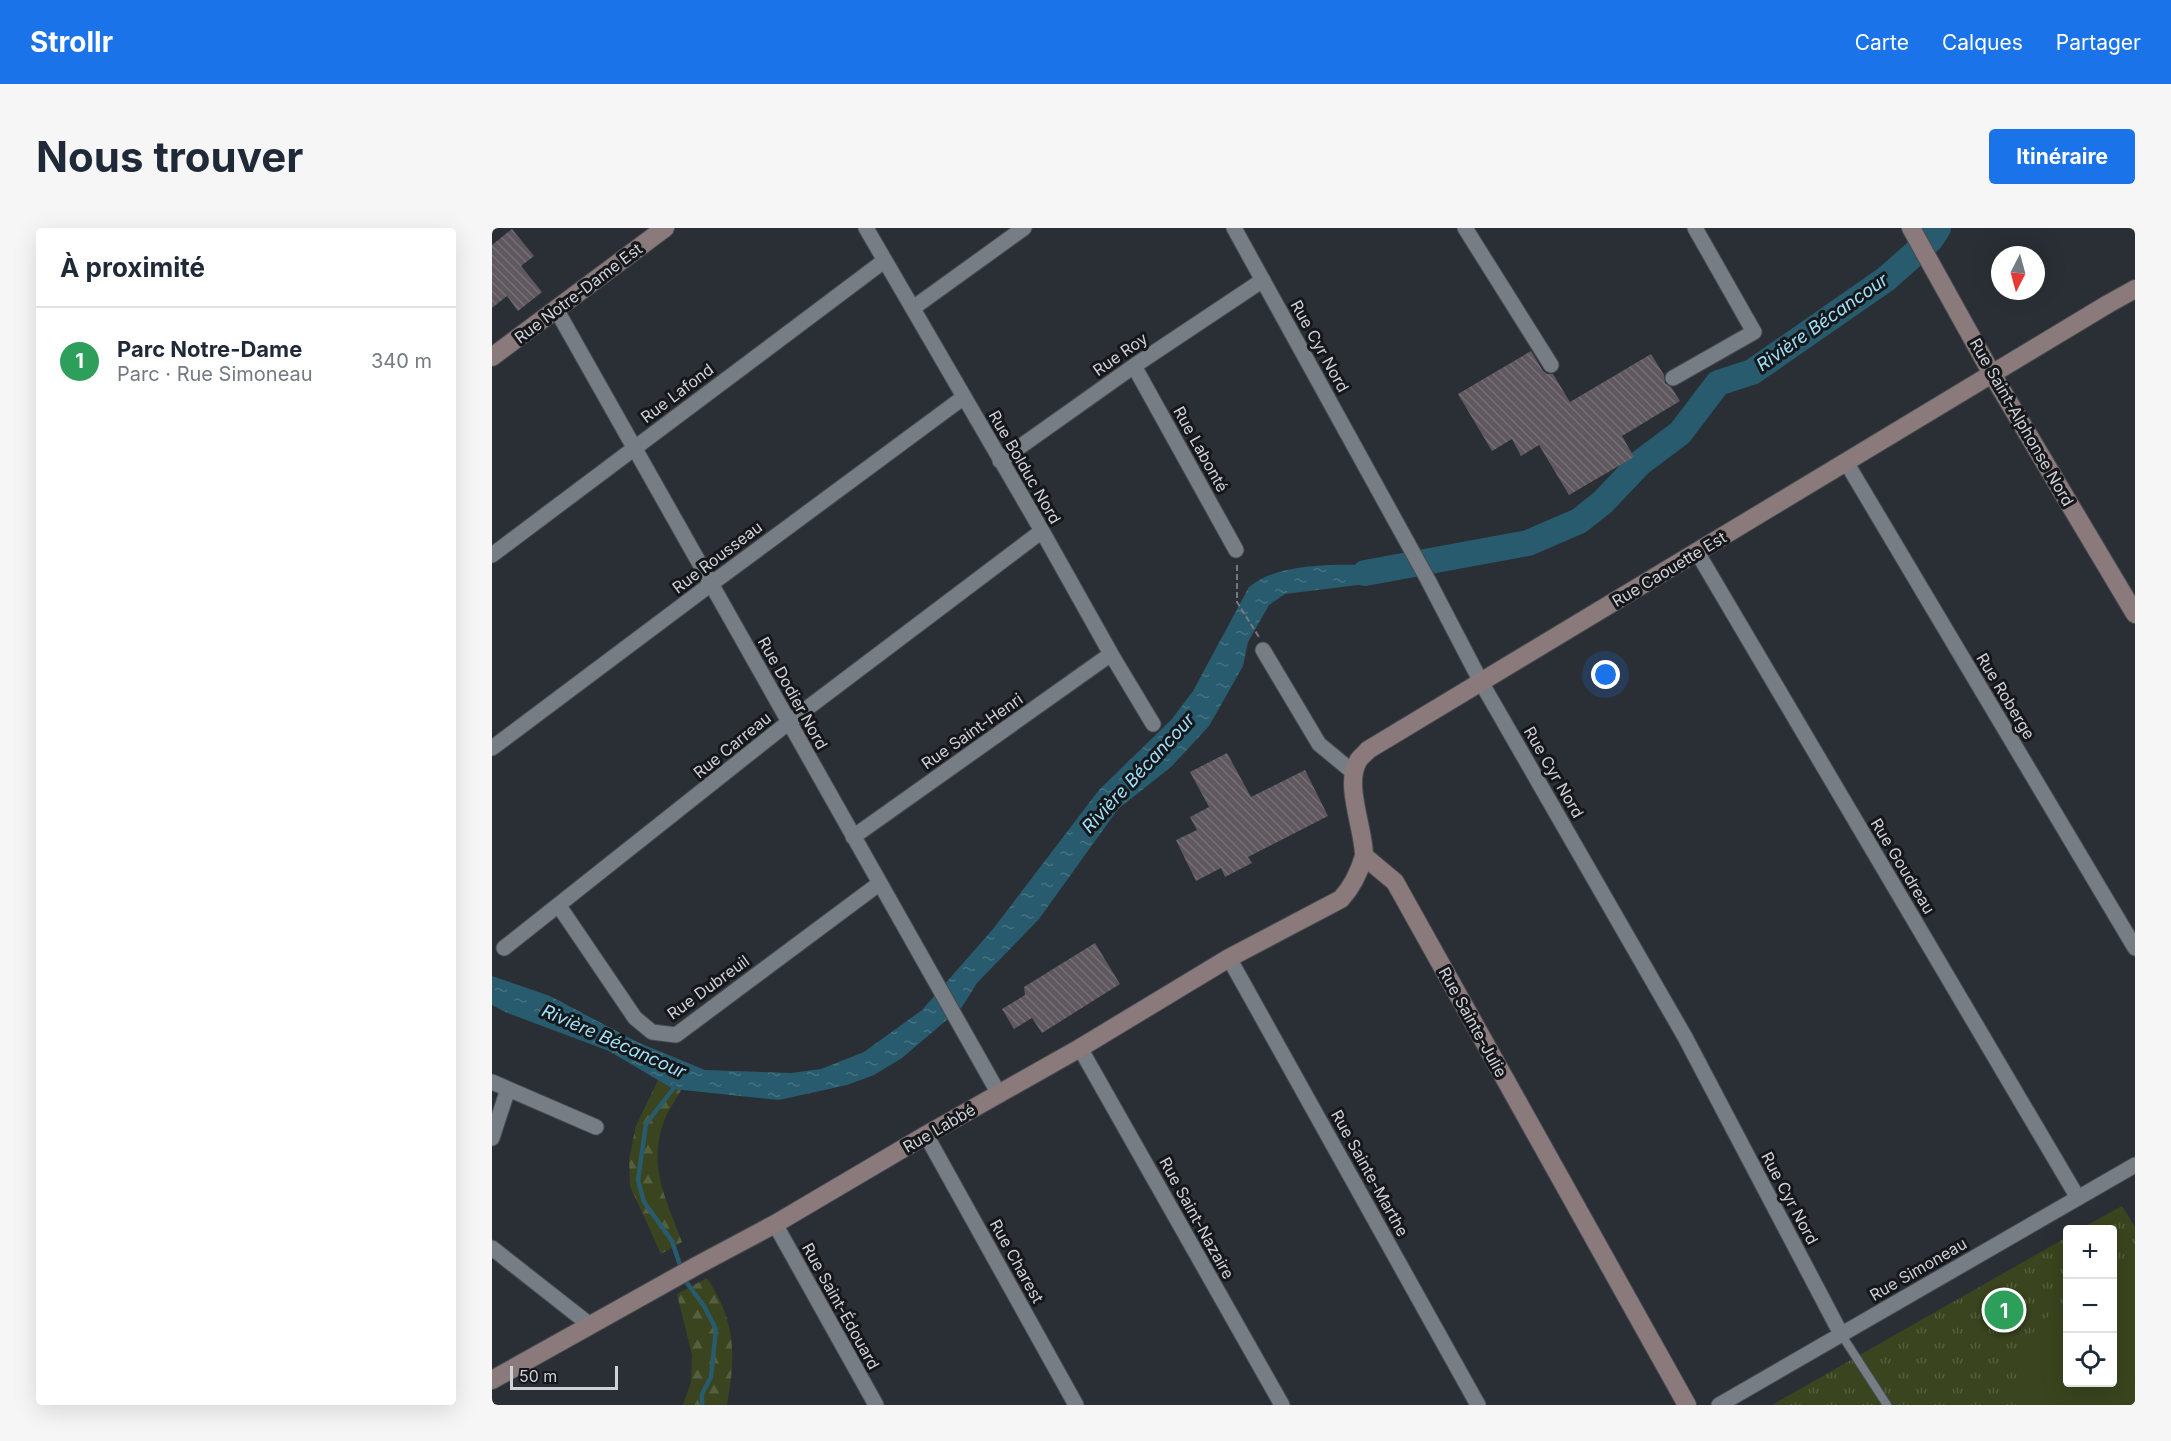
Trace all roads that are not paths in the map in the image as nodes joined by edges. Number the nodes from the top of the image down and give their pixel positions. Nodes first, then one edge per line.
1 (665, 228) edge
2 (866, 228) edge
3 (1024, 228) edge
4 (1234, 228) edge
5 (1465, 228) edge
6 (1695, 228) edge
7 (1913, 232) edge
8 (884, 261) junction
9 (1263, 280) junction
10 (2135, 289) edge
11 (913, 308) junction
12 (556, 309) junction
13 (492, 357) edge
14 (1551, 365) dead end
15 (1134, 366) junction
16 (1992, 374) junction
17 (1673, 378) dead end
18 (964, 398) junction
19 (634, 448) junction
20 (1000, 461) junction
21 (1846, 462) junction
22 (1042, 531) junction
23 (1236, 550) road end
24 (1697, 552) junction
25 (492, 555) edge
26 (711, 584) junction
27 (2135, 614) edge
28 (1262, 645) road end
29 (1111, 654) junction
30 (1481, 682) junction
31 (789, 722) junction
32 (1153, 724) dead end
33 (492, 748) edge
34 (1354, 773) junction
35 (854, 837) junction
36 (1364, 856) junction
37 (880, 883) junction
38 (558, 906) junction
39 (504, 948) dead end
40 (2135, 948) edge
41 (1229, 958) junction
42 (1080, 1048) junction
43 (492, 1082) edge
44 (508, 1089) junction
45 (999, 1094) junction
46 (596, 1126) dead end
47 (926, 1134) junction
48 (492, 1138) edge
49 (2135, 1165) edge
50 (2078, 1198) junction
51 (775, 1224) junction
52 (492, 1248) edge
53 (590, 1325) junction
54 (1841, 1334) junction
55 (492, 1380) edge
56 (876, 1405) edge
57 (1076, 1405) edge
58 (1282, 1405) edge
59 (1478, 1405) edge
60 (1688, 1405) edge
61 (1719, 1405) edge
62 (1887, 1405) edge

1 - 12 street, Rue Notre-Dame Est
2 - 8 street, Rue Bolduc Nord
3 - 11 street
4 - 9 street, Rue Cyr Nord
5 - 14 street
6 - 17 street
7 - 16 street, Rue Saint-Alphonse Nord
8 - 11 street, Rue Bolduc Nord
8 - 19 street, Rue Lafond
9 - 15 street, Rue Roy
9 - 30 street, Rue Cyr Nord
10 - 16 street, Rue Caouette Est
11 - 18 street, Rue Bolduc Nord
12 - 13 street, Rue Notre-Dame Est
12 - 19 street, Rue Dodier Nord
15 - 20 street, Rue Roy
15 - 23 street, Rue Labonté
16 - 21 street, Rue Caouette Est
16 - 27 street, Rue Saint-Alphonse Nord
18 - 20 street, Rue Bolduc Nord
18 - 26 street, Rue Rousseau
19 - 25 street, Rue Lafond
19 - 26 street, Rue Dodier Nord
20 - 22 street, Rue Bolduc Nord
21 - 24 street, Rue Caouette Est
21 - 40 street, Rue Roberge
22 - 29 street, Rue Bolduc Nord
22 - 31 street, Rue Carreau
24 - 30 street, Rue Caouette Est
24 - 50 street, Rue Goudreau
26 - 31 street, Rue Dodier Nord
26 - 33 street, Rue Rousseau
28 - 34 street
29 - 32 street, Rue Bolduc Nord
29 - 35 street, Rue Saint-Henri
30 - 34 street, Rue Caouette Est
30 - 54 street, Rue Cyr Nord
31 - 35 street, Rue Dodier Nord
31 - 38 street, Rue Carreau
34 - 36 street
35 - 37 street, Rue Dodier Nord
36 - 41 street, Rue Labbé
36 - 60 street, Rue Sainte-Julie
37 - 38 street, Rue Dubreuil
37 - 45 street, Rue Dodier Nord
38 - 39 street, Rue Carreau
41 - 42 street, Rue Labbé
41 - 59 street, Rue Sainte-Marthe
42 - 45 street, Rue Labbé
42 - 58 street, Rue Saint-Nazaire
43 - 44 street
44 - 46 street
44 - 48 street
45 - 47 street, Rue Labbé
47 - 51 street, Rue Labbé
47 - 57 street, Rue Charest
49 - 50 street, Rue Simoneau
50 - 54 street, Rue Simoneau
51 - 53 street, Rue Labbé
51 - 56 street, Rue Saint-Édouard
52 - 53 street
53 - 55 street, Rue Labbé
54 - 61 street, Rue Simoneau
54 - 62 lane

